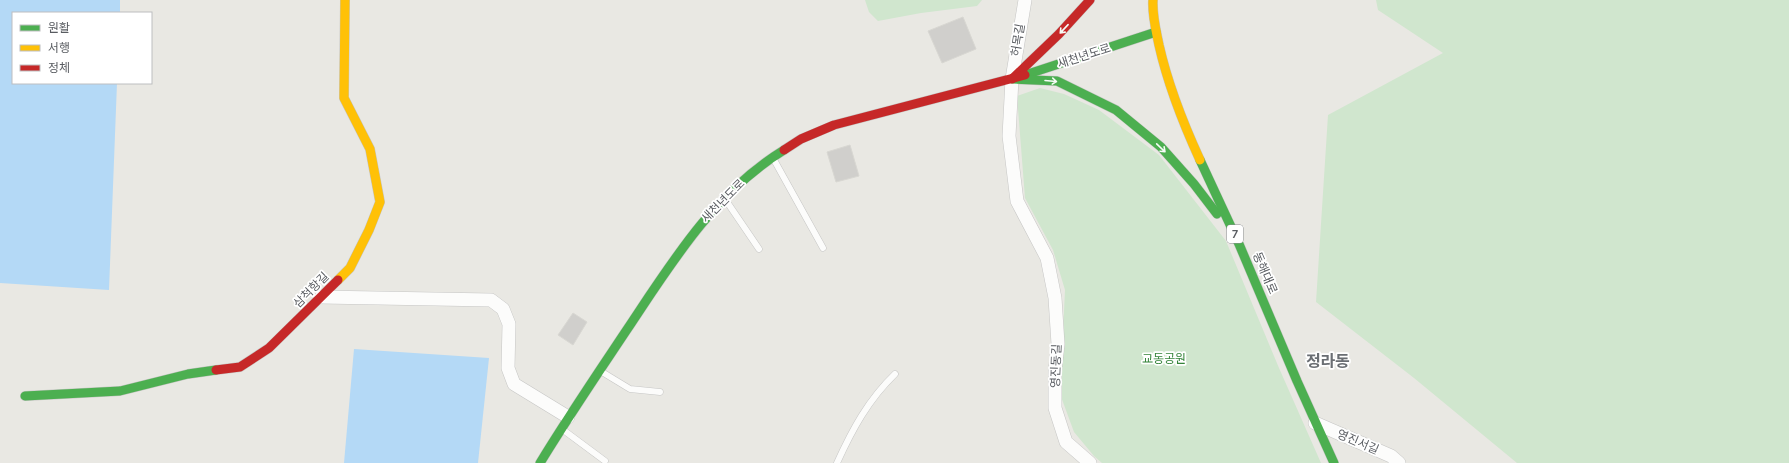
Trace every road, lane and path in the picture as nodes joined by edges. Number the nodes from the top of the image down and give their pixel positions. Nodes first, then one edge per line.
1 (345, 0) edge
2 (1025, 0) edge
3 (1090, 0) edge
4 (1156, 1) edge
5 (1156, 32) junction
6 (1012, 79) junction
7 (772, 157) junction
8 (724, 198) junction
9 (1238, 242) junction
10 (823, 248) dead end
11 (759, 249) dead end
12 (321, 297) junction
13 (600, 371) junction
14 (895, 374) dead end
15 (660, 392) dead end
16 (25, 396) dead end
17 (568, 417) junction
18 (1315, 423) junction
19 (561, 428) junction
20 (605, 461) dead end
21 (540, 463) edge
22 (837, 463) edge
23 (1090, 463) edge
24 (1334, 463) edge
25 (1399, 463) edge

1 - 12 street, 삼척항길
2 - 6 street, 허목길
3 -> 6 street
4 - 5 street, 동해대로 / 7
5 - 6 street, 새천년도로
5 - 9 street, 동해대로 / 7
6 - 7 street, 새천년도로
6 -> 9 street
6 - 23 street, 영진동길
7 - 8 street, 새천년도로
7 - 10 lane
8 - 11 lane
8 - 13 street, 새천년도로
9 - 18 street, 동해대로 / 7
12 - 16 street, 삼척항길
12 - 17 street
13 - 15 lane
13 - 17 street, 새천년도로
14 - 22 lane
17 - 19 street, 새천년도로
18 - 24 street, 동해대로 / 7
18 - 25 street, 영진서길
19 - 20 lane
19 - 21 street, 새천년도로

